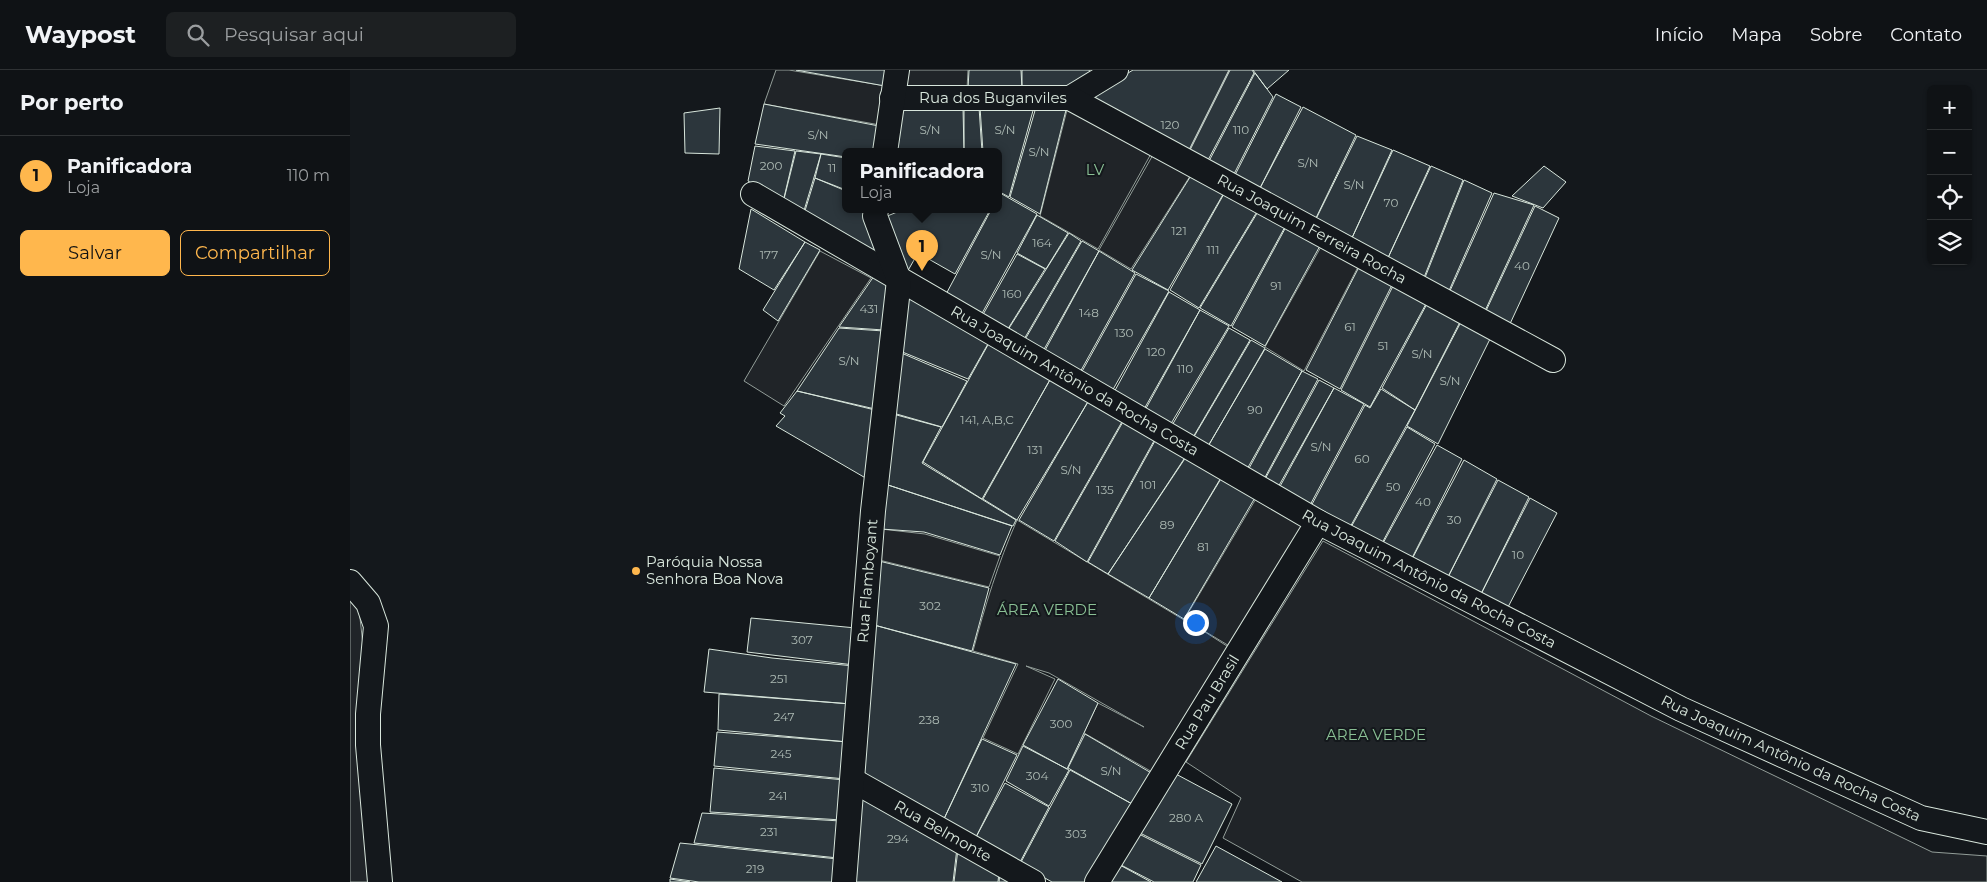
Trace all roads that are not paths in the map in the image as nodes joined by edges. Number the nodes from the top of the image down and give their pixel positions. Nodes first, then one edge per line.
1 (897, 70) edge
2 (1116, 70) edge
3 (892, 98) junction
4 (1070, 98) junction
5 (886, 148) edge
6 (753, 194) dead end
7 (876, 213) edge
8 (898, 280) junction
9 (1552, 360) dead end
10 (1318, 522) junction
11 (350, 582) edge
12 (854, 781) junction
13 (1983, 832) edge
14 (380, 882) edge
15 (844, 882) edge
16 (1033, 882) edge
17 (1097, 882) edge

1 - 3 street
2 - 4 street, Rua dos Buganviles
3 - 4 street, Rua dos Buganviles
3 - 5 street
4 - 9 street, Rua Joaquim Ferreira Rocha
6 - 8 street, Rua Joaquim Antônio da Rocha Costa
7 - 8 street
8 - 10 street, Rua Joaquim Antônio da Rocha Costa
8 - 12 street, Rua Flamboyant
10 - 13 street, Rua Joaquim Antônio da Rocha Costa
10 - 17 street, Rua Pau Brasil
11 - 14 street
12 - 15 street, Rua Flamboyant
12 - 16 street, Rua Belmonte

